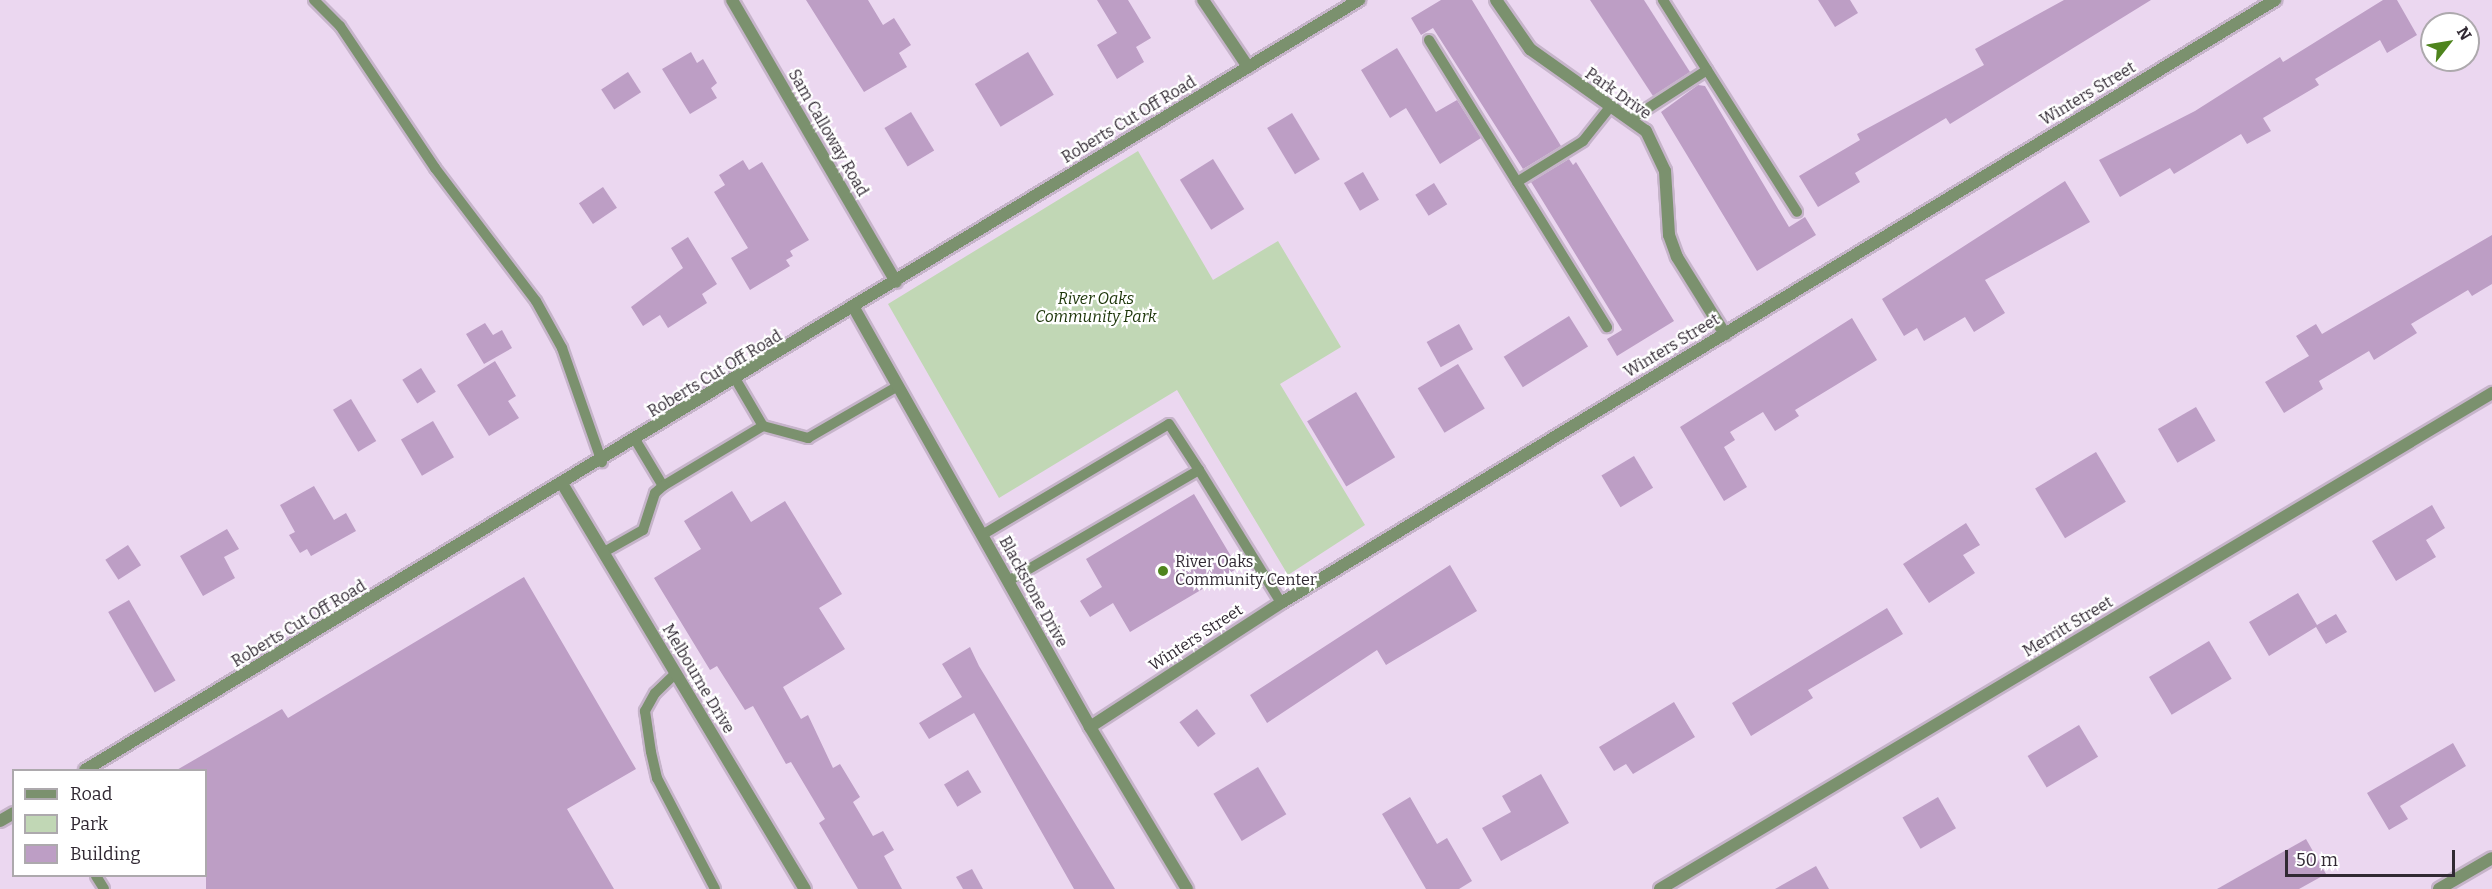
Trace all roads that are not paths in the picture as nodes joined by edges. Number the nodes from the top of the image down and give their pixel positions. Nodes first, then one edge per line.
1 (314, 0) edge
2 (732, 0) edge
3 (1203, 0) edge
4 (1359, 0) edge
5 (1496, 0) edge
6 (1663, 0) edge
7 (2276, 0) edge
8 (1429, 40) dead end
9 (1248, 67) junction
10 (1707, 70) junction
11 (1610, 106) junction
12 (1631, 120) junction
13 (1518, 182) junction
14 (1797, 212) dead end
15 (896, 282) junction
16 (854, 308) junction
17 (1607, 327) dead end
18 (1725, 334) junction
19 (736, 380) junction
20 (898, 386) junction
21 (2492, 393) edge
22 (763, 426) junction
23 (636, 441) junction
24 (602, 462) junction
25 (1199, 470) junction
26 (563, 485) junction
27 (663, 486) junction
28 (982, 535) junction
29 (604, 552) junction
30 (1008, 581) junction
31 (1281, 603) junction
32 (676, 673) junction
33 (1090, 728) junction
34 (88, 769) edge
35 (2492, 858) edge
36 (1679, 884) edge
37 (715, 889) edge
38 (805, 889) edge
39 (1187, 889) edge
40 (1660, 889) edge
41 (2439, 889) edge

1 - 24 lane
2 - 15 street, Sam Calloway Road
3 - 9 street
4 - 9 street, Roberts Cut Off Road
5 - 11 street, Park Drive
6 - 10 lane
7 - 18 street, Winters Street
8 - 13 lane
9 - 15 street, Roberts Cut Off Road
10 - 12 lane
10 - 14 lane
11 - 12 street, Park Drive
11 - 13 lane
12 - 18 street, Park Drive
13 - 17 lane
15 - 16 street, Roberts Cut Off Road
16 - 19 street, Roberts Cut Off Road
16 - 20 street, Blackstone Drive
18 - 31 street, Winters Street
19 - 22 lane
19 - 23 street, Roberts Cut Off Road
20 - 22 lane
20 - 28 street, Blackstone Drive
21 - 36 street, Merritt Street
22 - 27 lane
23 - 24 street, Roberts Cut Off Road
23 - 27 lane
24 - 26 street, Roberts Cut Off Road
25 - 28 lane
25 - 30 lane
25 - 31 lane
26 - 29 street, Melbourne Drive
26 - 34 street, Roberts Cut Off Road
27 - 29 lane
28 - 30 street, Blackstone Drive
29 - 32 street, Melbourne Drive
30 - 33 street, Blackstone Drive
31 - 33 street, Winters Street
32 - 37 lane
32 - 38 street, Melbourne Drive
33 - 39 street, Blackstone Drive
35 - 41 street
36 - 40 street, Merritt Street

